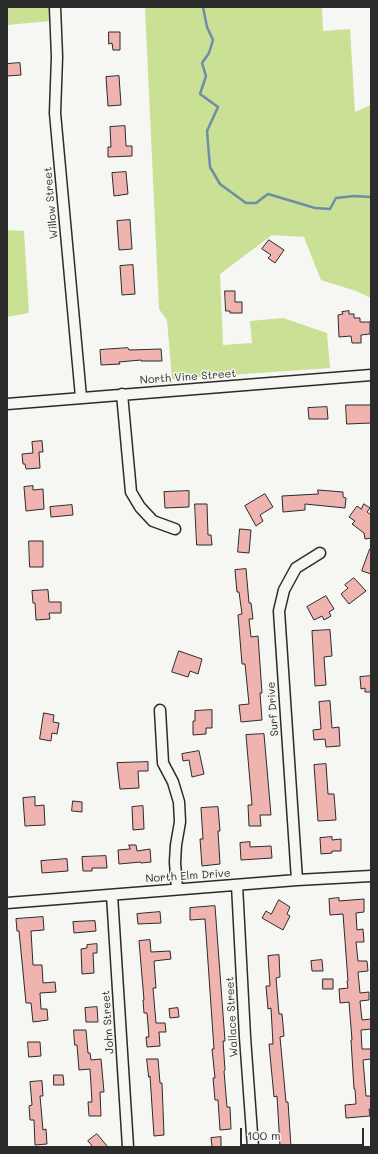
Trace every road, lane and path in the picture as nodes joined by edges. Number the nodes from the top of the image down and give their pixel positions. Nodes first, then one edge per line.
1 (54, 7) edge
2 (371, 375) edge
3 (122, 394) junction
4 (81, 397) junction
5 (7, 404) edge
6 (175, 529) dead end
7 (320, 553) dead end
8 (160, 710) dead end
9 (371, 876) edge
10 (297, 880) junction
11 (236, 885) junction
12 (177, 889) junction
13 (112, 894) junction
14 (7, 903) edge
15 (128, 1147) edge
16 (253, 1147) edge

1 - 4 street, Willow Street
2 - 3 street, North Vine Street
3 - 4 street, North Vine Street
3 - 6 street
4 - 5 street, North Vine Street
7 - 10 street, Surf Drive
8 - 12 street
9 - 10 street, North Elm Drive
10 - 11 street, North Elm Drive
11 - 12 street, North Elm Drive
11 - 16 street, Wallace Street
12 - 13 street, North Elm Drive
13 - 14 street, North Elm Drive
13 - 15 street, John Street

